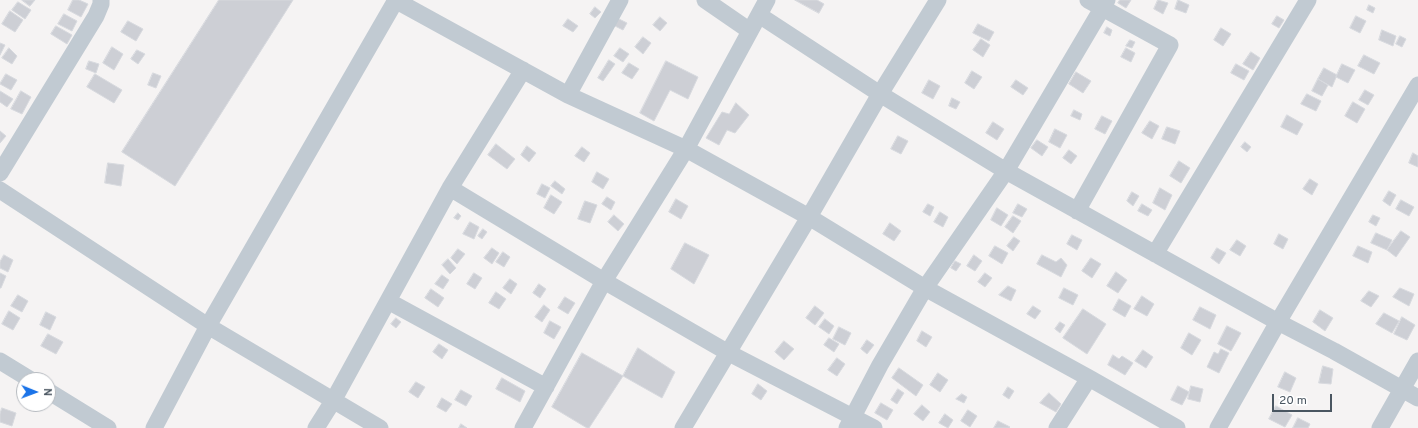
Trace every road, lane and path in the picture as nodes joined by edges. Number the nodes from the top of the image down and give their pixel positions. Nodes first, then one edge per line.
1 (101, 0) edge
2 (395, 0) edge
3 (620, 0) edge
4 (704, 0) edge
5 (767, 0) edge
6 (938, 0) edge
7 (1088, 0) edge
8 (1308, 0) edge
9 (1105, 4) edge
10 (759, 15) junction
11 (750, 31) junction
12 (523, 70) junction
13 (1418, 85) edge
14 (568, 94) junction
15 (880, 94) junction
16 (686, 149) junction
17 (1006, 171) junction
18 (0, 172) edge
19 (450, 188) junction
20 (0, 190) edge
21 (1077, 211) junction
22 (809, 216) junction
23 (1155, 254) junction
24 (604, 281) junction
25 (926, 288) junction
26 (388, 301) junction
27 (1278, 322) junction
28 (208, 326) junction
29 (727, 352) junction
30 (0, 361) edge
31 (1418, 361) edge
32 (18, 372) edge
33 (1089, 378) junction
34 (546, 387) junction
35 (1402, 390) junction
36 (56, 396) edge
37 (1418, 398) edge
38 (333, 401) junction
39 (850, 422) edge
40 (108, 428) edge
41 (154, 428) edge
42 (316, 428) edge
43 (380, 428) edge
44 (523, 428) edge
45 (682, 428) edge
46 (874, 428) edge
47 (1058, 428) edge
48 (1177, 428) edge
49 (1218, 428) edge
50 (1380, 428) edge

1 - 18 street
2 - 12 street
2 - 28 street
3 - 14 street
4 - 11 street
5 - 10 street
6 - 15 street
7 - 9 street
8 - 23 street
9 - 17 street
9 - 21 street
10 - 11 street
10 - 15 street
11 - 16 street
12 - 14 street
12 - 19 street
13 - 27 street
14 - 16 street
15 - 17 street
15 - 22 street
16 - 22 street
16 - 24 street
17 - 21 street
17 - 25 street
19 - 24 street
19 - 26 street
20 - 28 street
21 - 23 street
22 - 25 street
22 - 29 street
23 - 27 street
24 - 29 street
24 - 34 street
25 - 33 street
25 - 39 street
26 - 34 street
26 - 38 street
27 - 35 street
27 - 49 street
28 - 38 street
28 - 41 street
29 - 39 street
29 - 45 street
30 - 32 street
31 - 35 street
33 - 47 street
33 - 48 street
34 - 44 street
35 - 37 street
35 - 50 street
36 - 40 street
38 - 42 street
38 - 43 street
39 - 46 street

